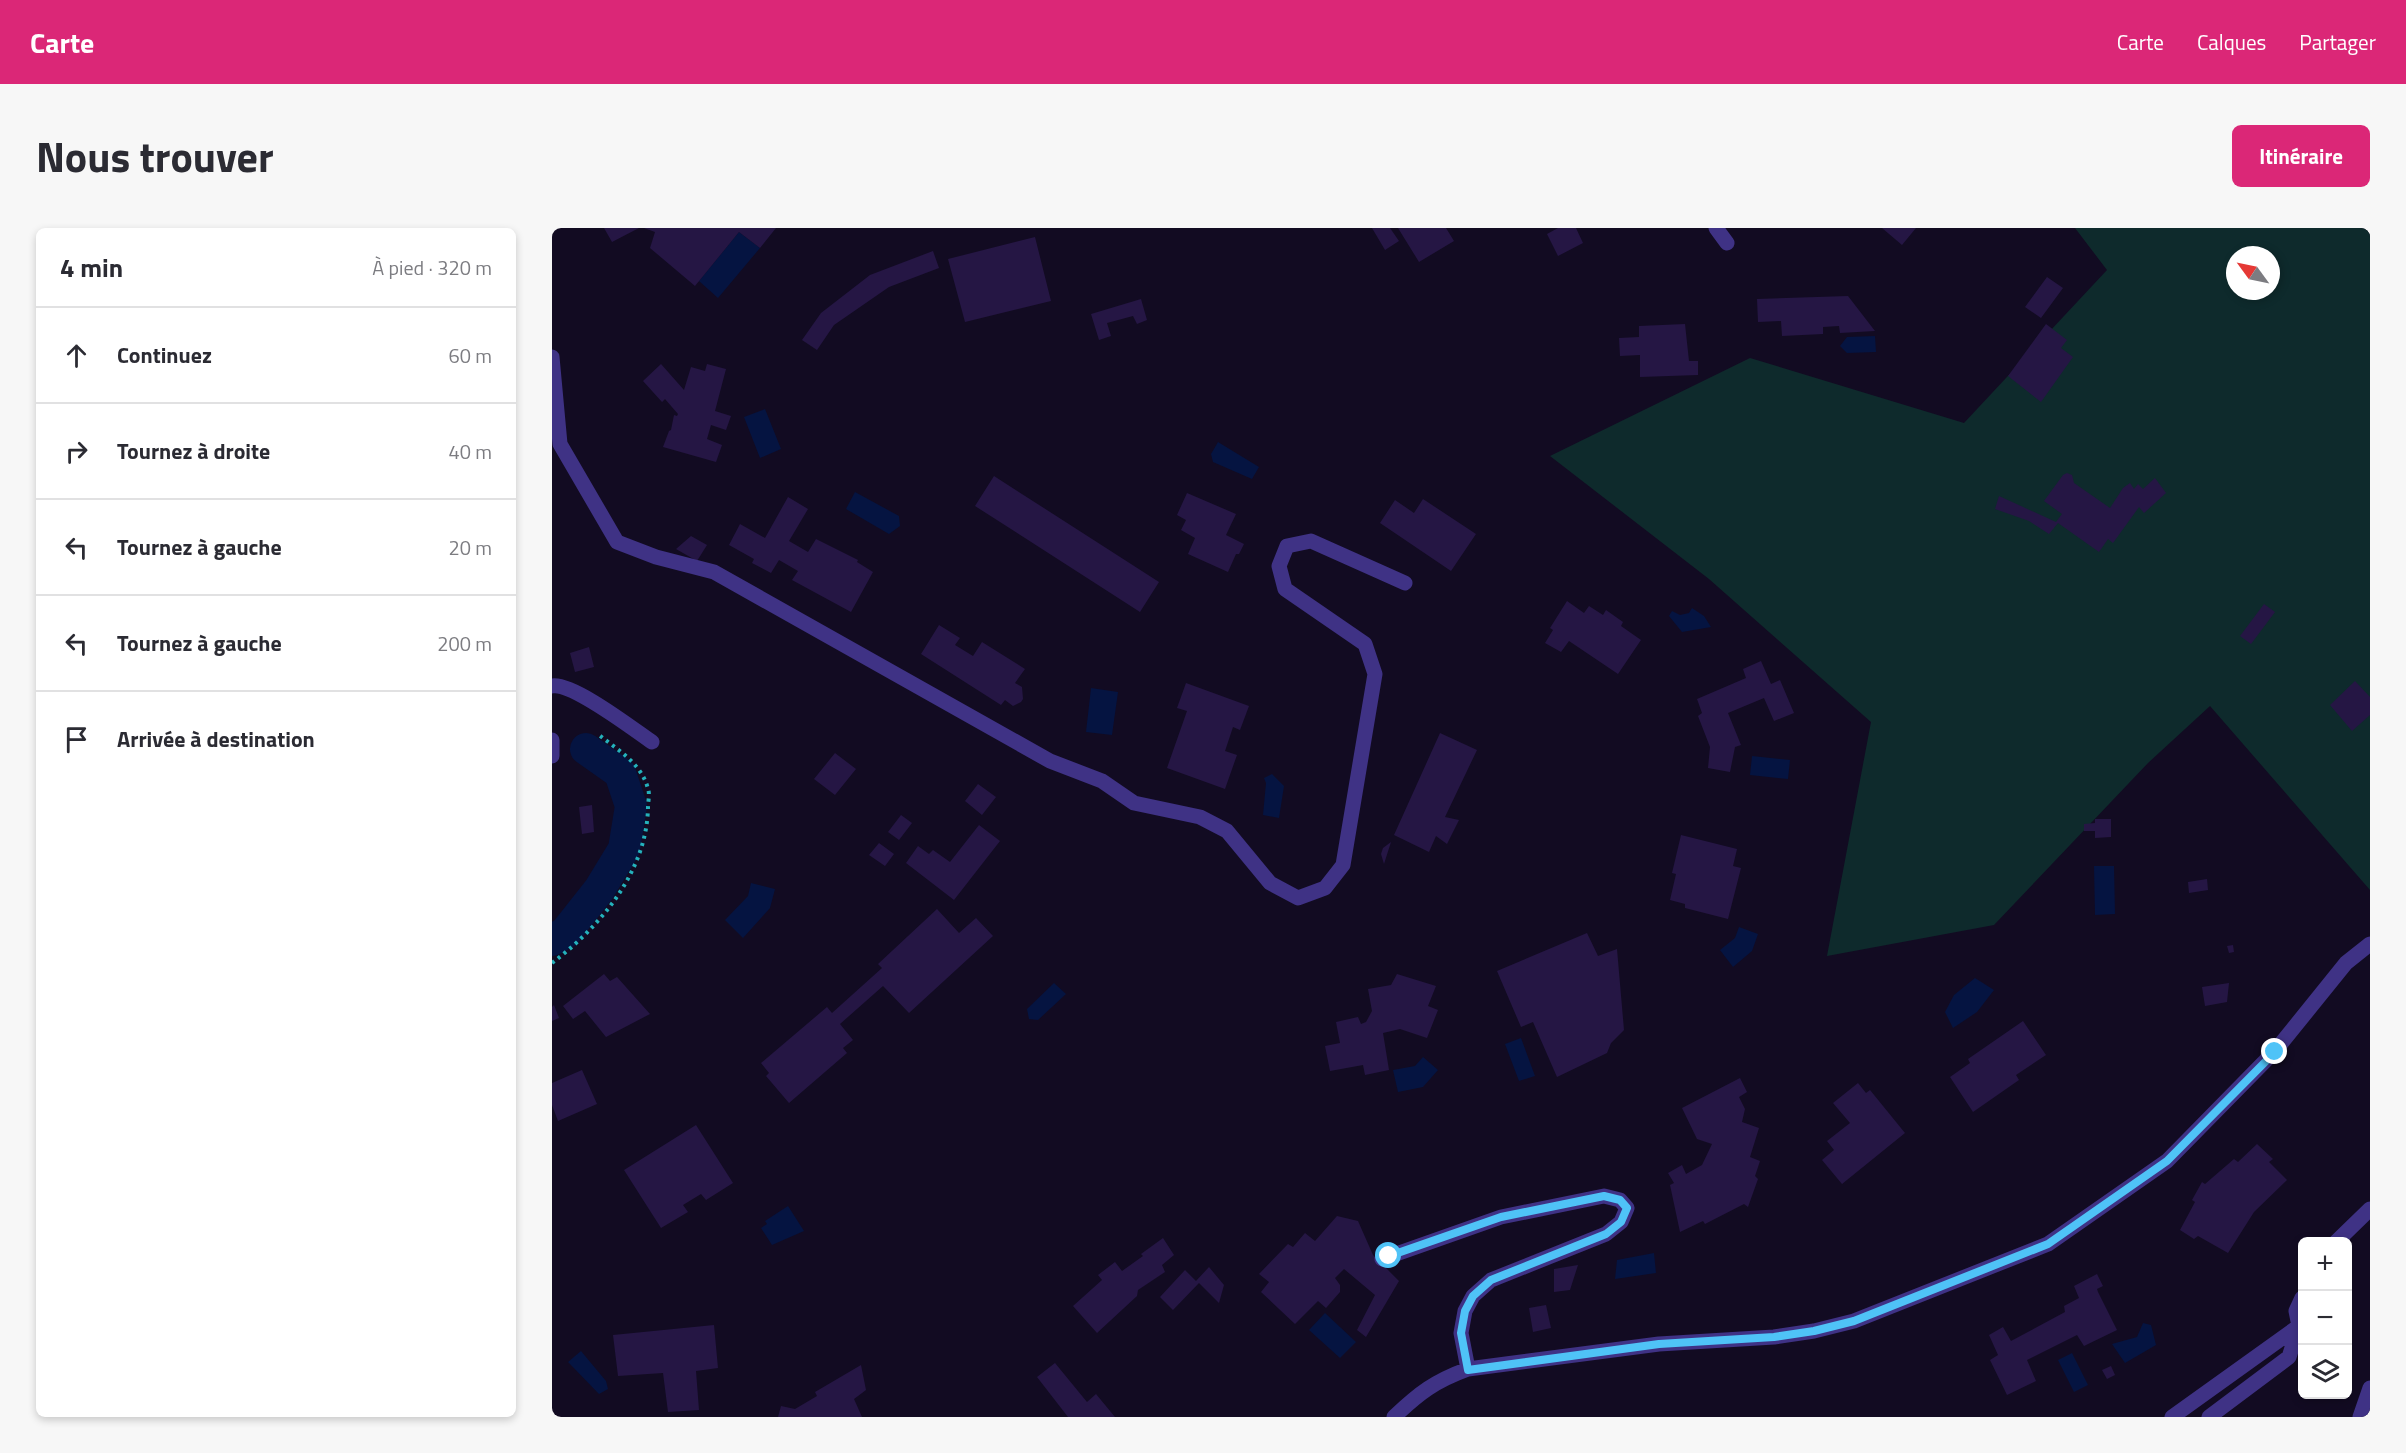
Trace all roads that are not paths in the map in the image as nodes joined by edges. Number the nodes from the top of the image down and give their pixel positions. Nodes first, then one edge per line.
1 (1716, 228) edge
2 (1727, 243) dead end
3 (552, 357) edge
4 (1405, 583) dead end
5 (552, 686) edge
6 (552, 740) edge
7 (652, 742) dead end
8 (552, 756) edge
9 (2370, 944) edge
10 (2370, 1209) edge
11 (2341, 1237) edge
12 (1382, 1259) dead end
13 (2298, 1327) edge
14 (2298, 1329) edge
15 (1468, 1370) junction
16 (2370, 1388) edge
17 (1394, 1417) edge
18 (2172, 1417) edge
19 (2209, 1417) edge
20 (2360, 1417) edge

1 - 2 street
3 - 4 street
5 - 7 street
6 - 8 street
9 - 15 street
10 - 11 street
12 - 15 street
13 - 18 street
14 - 19 street
15 - 17 street
16 - 20 street

